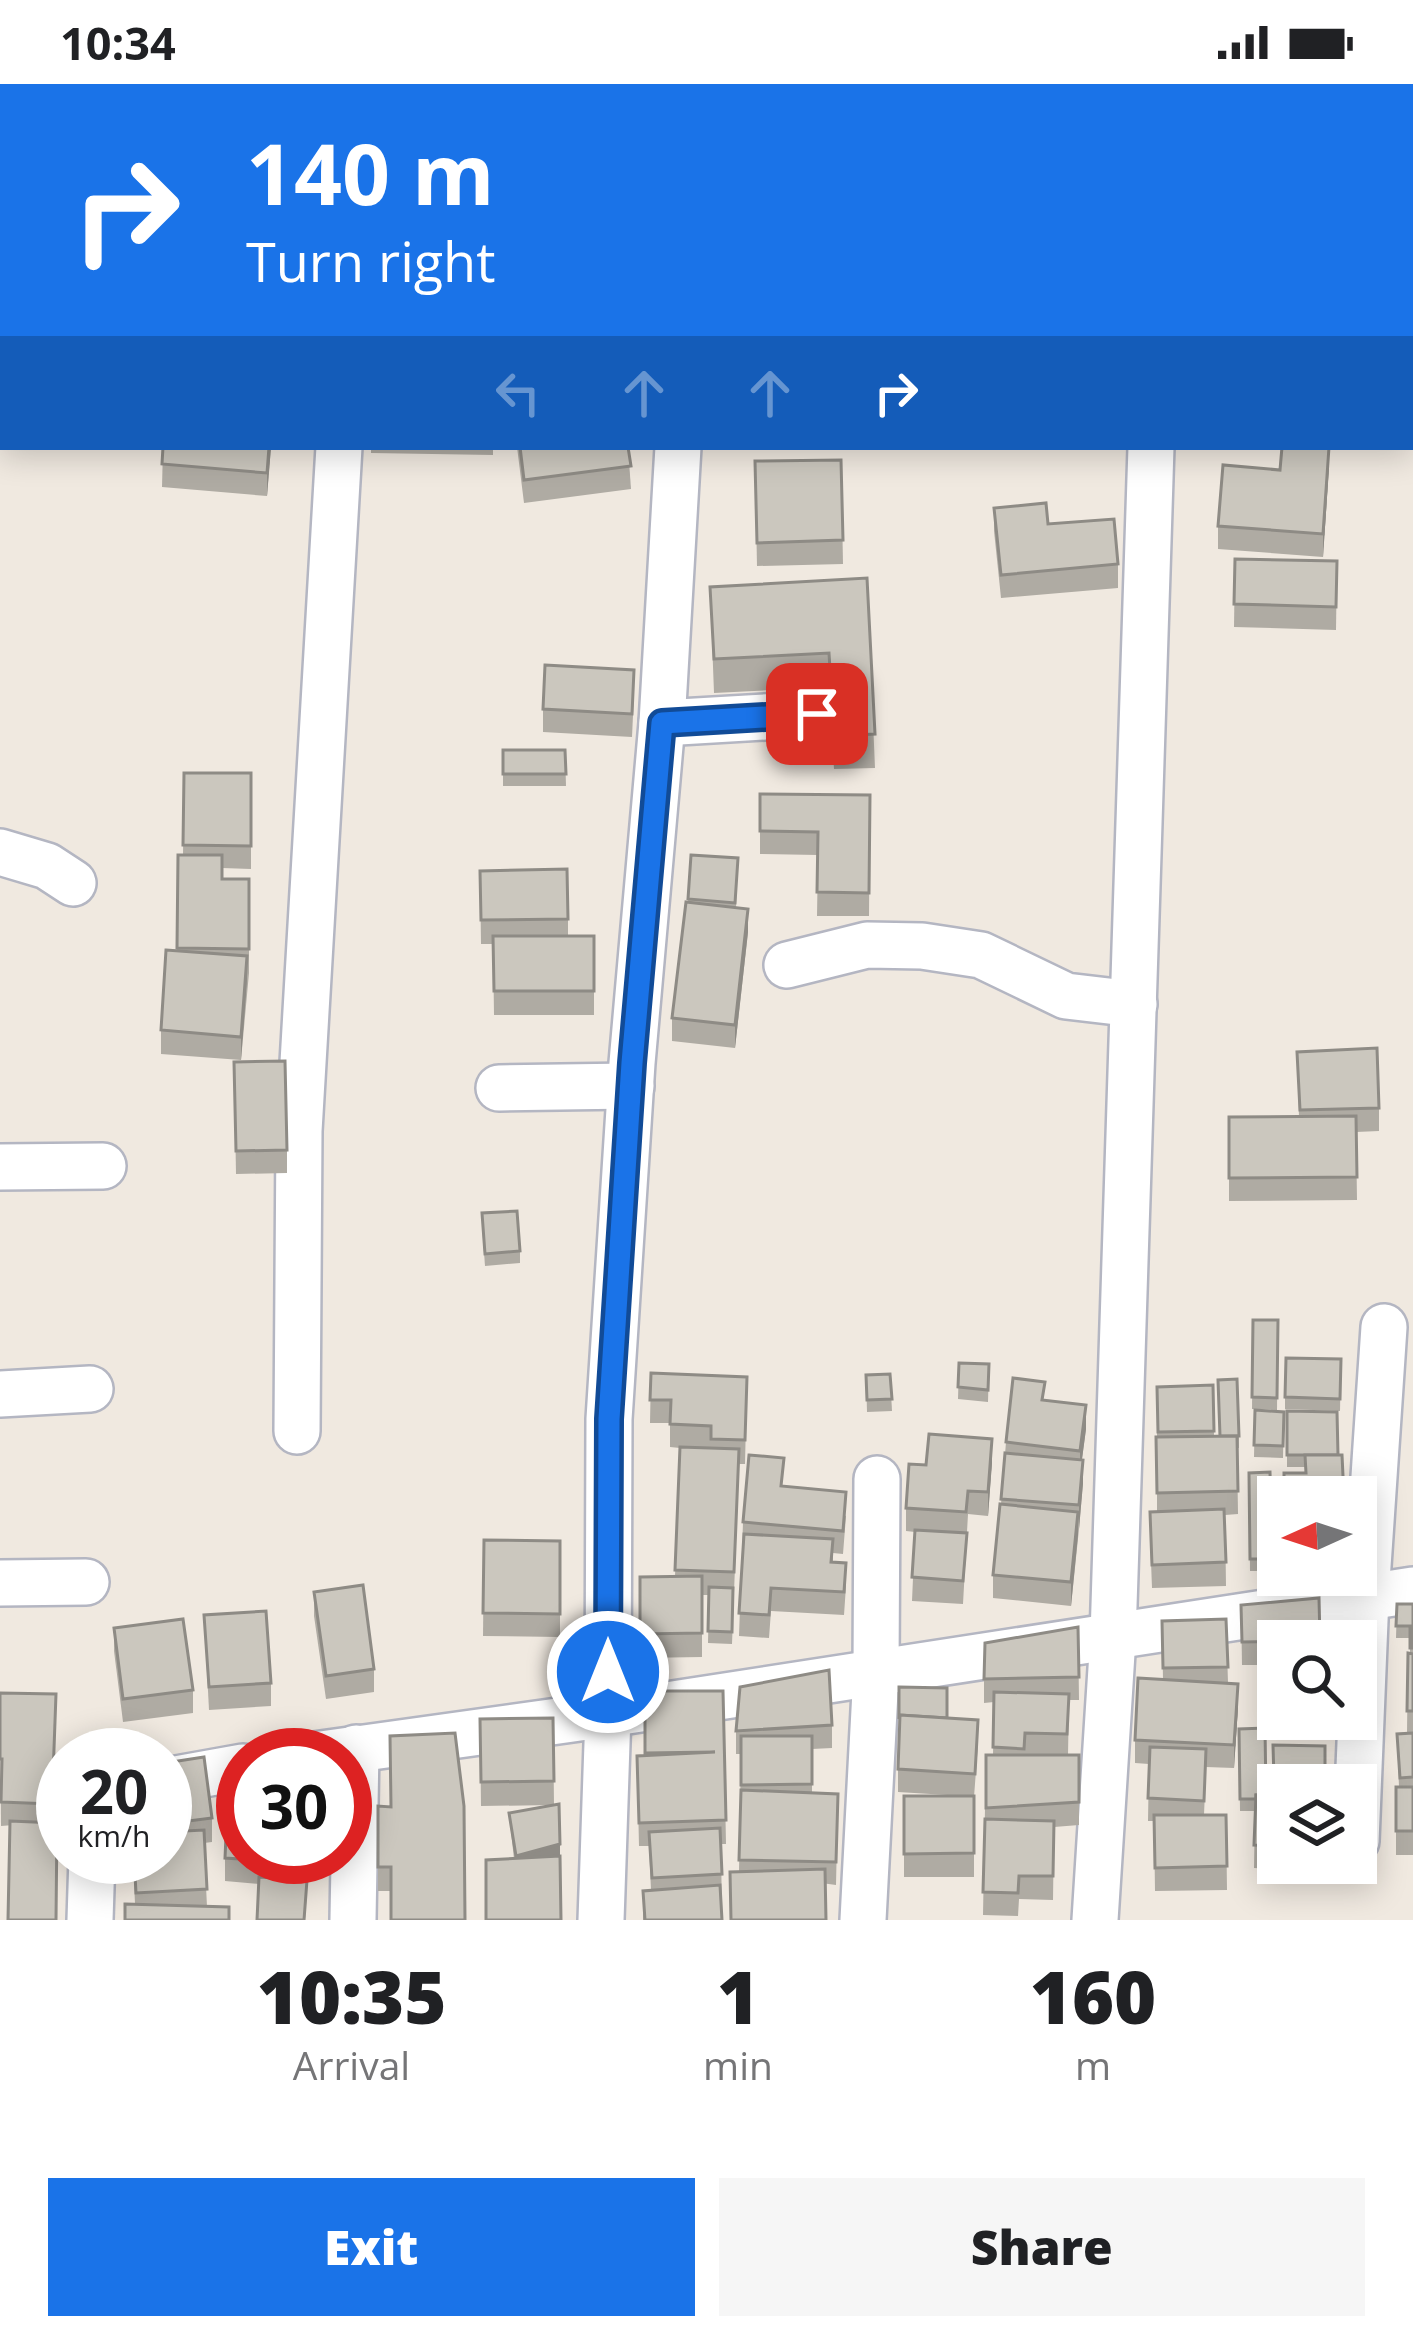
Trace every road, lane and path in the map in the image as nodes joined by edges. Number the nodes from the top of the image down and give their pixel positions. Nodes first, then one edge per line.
1 (339, 450) edge
2 (678, 450) edge
3 (1151, 450) edge
4 (817, 714) dead end
5 (662, 723) junction
6 (0, 852) edge
7 (73, 884) dead end
8 (787, 964) dead end
9 (1134, 1004) junction
10 (632, 1086) junction
11 (499, 1088) dead end
12 (104, 1166) dead end
13 (0, 1167) edge
14 (1384, 1327) dead end
15 (90, 1388) dead end
16 (0, 1394) edge
17 (297, 1431) dead end
18 (1374, 1476) edge
19 (878, 1479) dead end
20 (86, 1582) dead end
21 (0, 1583) edge
22 (1413, 1590) edge
23 (1377, 1595) edge
24 (1366, 1596) joint
25 (1113, 1636) junction
26 (876, 1672) junction
27 (608, 1714) junction
28 (372, 1746) edge
29 (1359, 1764) edge
30 (91, 1884) edge
31 (349, 1884) edge
32 (90, 1920) edge
33 (353, 1920) edge
34 (601, 1920) edge
35 (863, 1920) edge
36 (1095, 1920) edge

1 - 17 street
2 - 5 street
3 - 9 street
4 - 5 street
5 - 10 street
6 - 7 street
8 - 9 street
9 - 25 street
10 - 11 street
10 - 27 street
12 - 13 street
14 - 18 street
15 - 16 street
19 - 26 street
20 - 21 street
22 - 23 street
24 - 25 street
24 - 29 street
25 - 26 street
25 - 36 street
26 - 27 street
26 - 35 street
27 - 28 street
27 - 34 street
30 - 32 street
31 - 33 street

